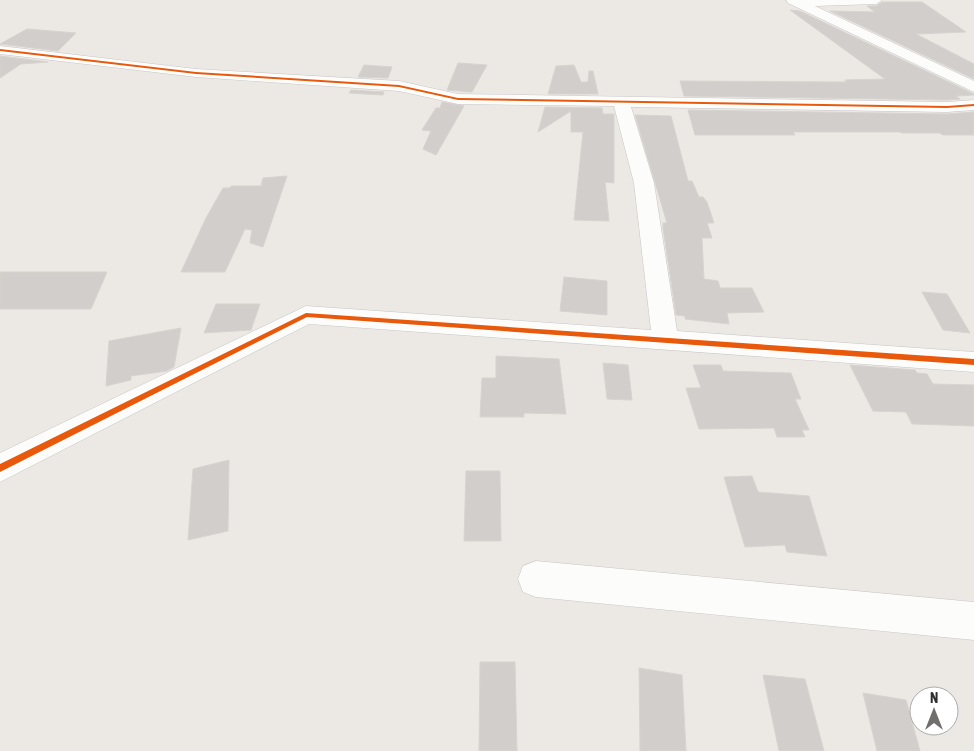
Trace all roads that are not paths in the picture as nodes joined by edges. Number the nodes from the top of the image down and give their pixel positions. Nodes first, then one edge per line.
1 (876, 0) edge
2 (796, 2) edge
3 (0, 50) edge
4 (970, 81) edge
5 (621, 101) junction
6 (974, 105) edge
7 (665, 340) junction
8 (974, 362) edge
9 (0, 468) edge
10 (536, 579) dead end
11 (974, 621) edge

1 - 2 street
2 - 4 street
3 - 5 street
5 - 6 street
5 - 7 street
7 - 8 street
7 - 9 street
10 - 11 street

